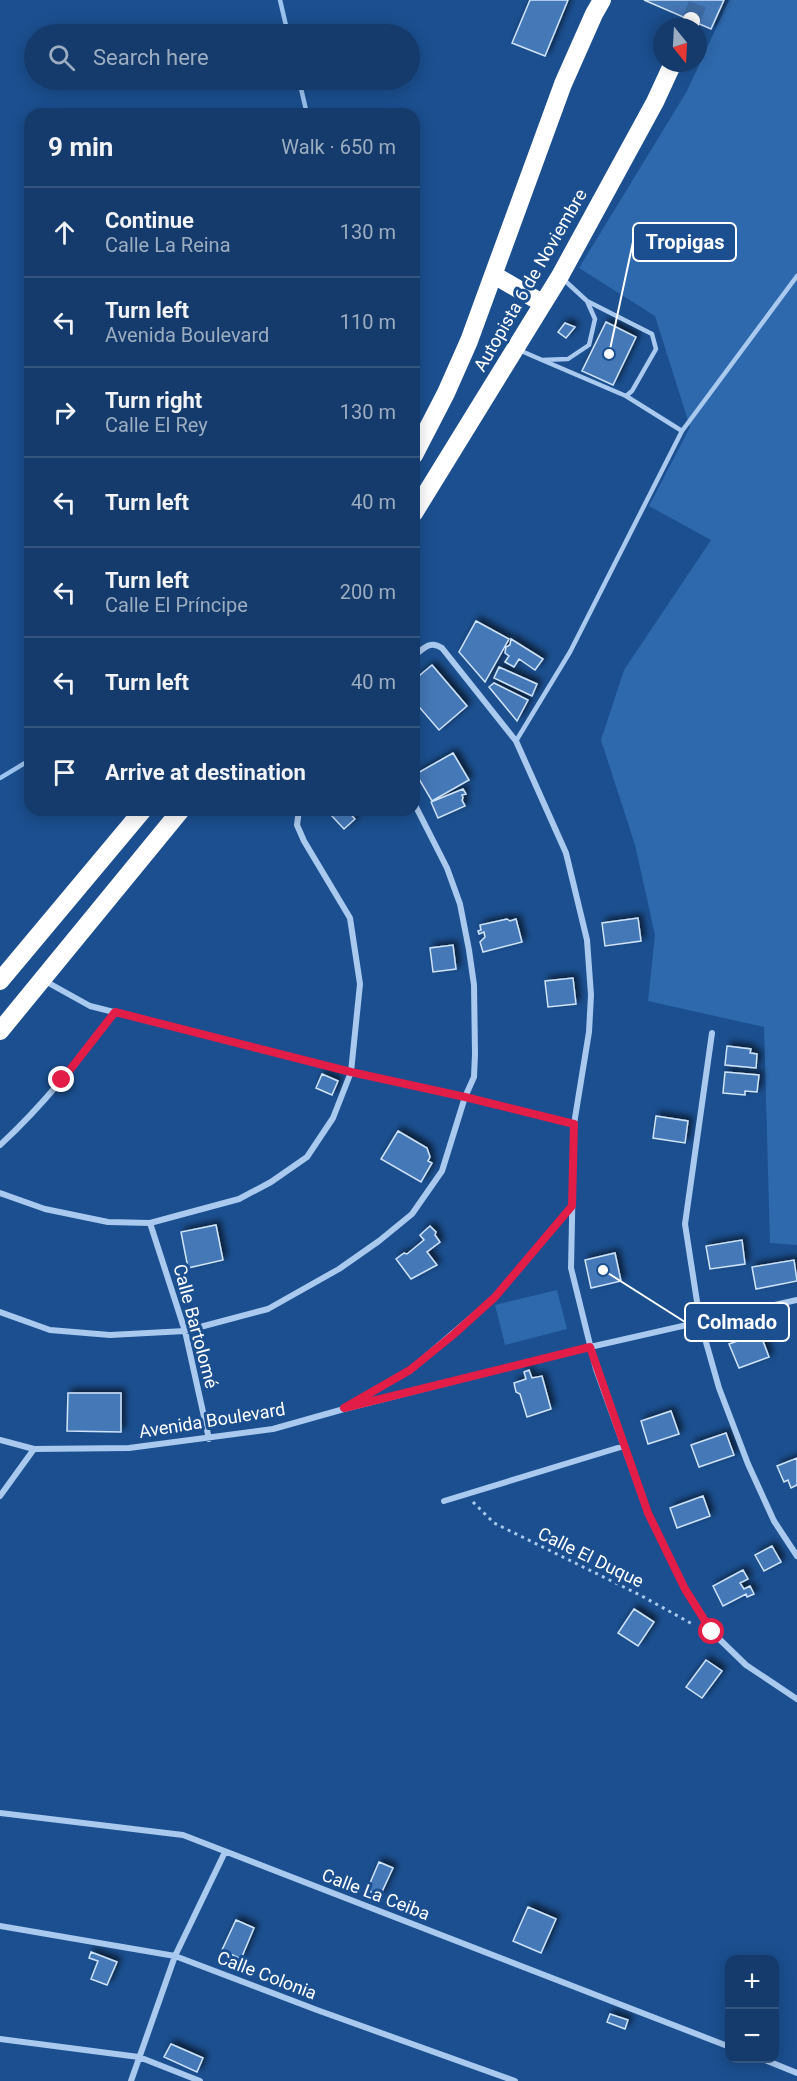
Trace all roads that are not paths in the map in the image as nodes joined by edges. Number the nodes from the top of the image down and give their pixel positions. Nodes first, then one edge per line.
1 (602, 0) edge
2 (669, 72) edge
3 (494, 275) junction
4 (560, 276) junction
5 (797, 276) edge
6 (587, 301) junction
7 (542, 303) junction
8 (517, 348) junction
9 (542, 360) junction
10 (626, 396) junction
11 (682, 431) junction
12 (420, 443) edge
13 (420, 503) edge
14 (420, 651) edge
15 (516, 741) junction
16 (420, 815) edge
17 (138, 816) edge
18 (176, 816) edge
19 (298, 816) edge
20 (42, 979) junction
21 (0, 981) edge
22 (115, 1012) junction
23 (0, 1031) edge
24 (712, 1033) dead end
25 (351, 1072) junction
26 (465, 1097) junction
27 (574, 1124) junction
28 (0, 1145) edge
29 (0, 1193) edge
30 (572, 1206) junction
31 (150, 1223) junction
32 (797, 1300) edge
33 (0, 1312) edge
34 (700, 1321) junction
35 (185, 1331) junction
36 (590, 1347) junction
37 (344, 1408) junction
38 (209, 1438) junction
39 (0, 1440) edge
40 (624, 1446) junction
41 (34, 1449) junction
42 (0, 1496) edge
43 (444, 1501) dead end
44 (797, 1556) edge
45 (797, 1699) edge
46 (0, 1813) edge
47 (225, 1852) junction
48 (0, 1926) edge
49 (175, 1956) junction
50 (0, 2039) edge
51 (725, 2045) edge
52 (139, 2056) junction
53 (772, 2063) edge
54 (797, 2073) edge
55 (131, 2081) edge
56 (200, 2081) edge
57 (515, 2081) edge

1 - 3 highway, Autopista 6 de Noviembre
2 - 4 highway, Autopista 6 de Noviembre
3 - 7 highway
3 - 12 highway, Autopista 6 de Noviembre
4 - 6 lane
4 - 7 highway, Autopista 6 de Noviembre
5 - 11 lane
6 - 9 lane
6 - 10 lane
7 - 8 highway, Autopista 6 de Noviembre
8 - 9 lane
8 - 13 highway, Autopista 6 de Noviembre
9 - 10 lane
10 - 11 lane
11 - 15 lane
14 - 15 street
15 - 27 street
16 - 26 street
17 - 21 highway
18 - 20 highway
19 - 25 street
20 - 22 street
20 - 23 highway
22 - 25 street
22 - 28 street
24 - 34 street
25 - 26 street
25 - 31 street
26 - 27 street
26 - 35 street
27 - 30 street
29 - 31 street
30 - 36 street
30 - 37 street
31 - 35 street, Calle Bartolomé
32 - 34 street, Avenida Boulevard
33 - 35 street
34 - 36 street, Avenida Boulevard
34 - 44 street
35 - 38 street, Calle Bartolomé
36 - 37 street, Avenida Boulevard
36 - 40 street
37 - 38 street, Avenida Boulevard
38 - 41 street, Avenida Boulevard
39 - 41 street, Avenida Boulevard
40 - 43 street
40 - 45 street
41 - 42 street
46 - 47 street, Calle La Ceiba
47 - 49 street
47 - 51 street, Calle La Ceiba
48 - 49 street, Calle Colonia
49 - 52 street
49 - 57 street, Calle Colonia
50 - 52 street
52 - 55 street
52 - 56 street
53 - 54 street

